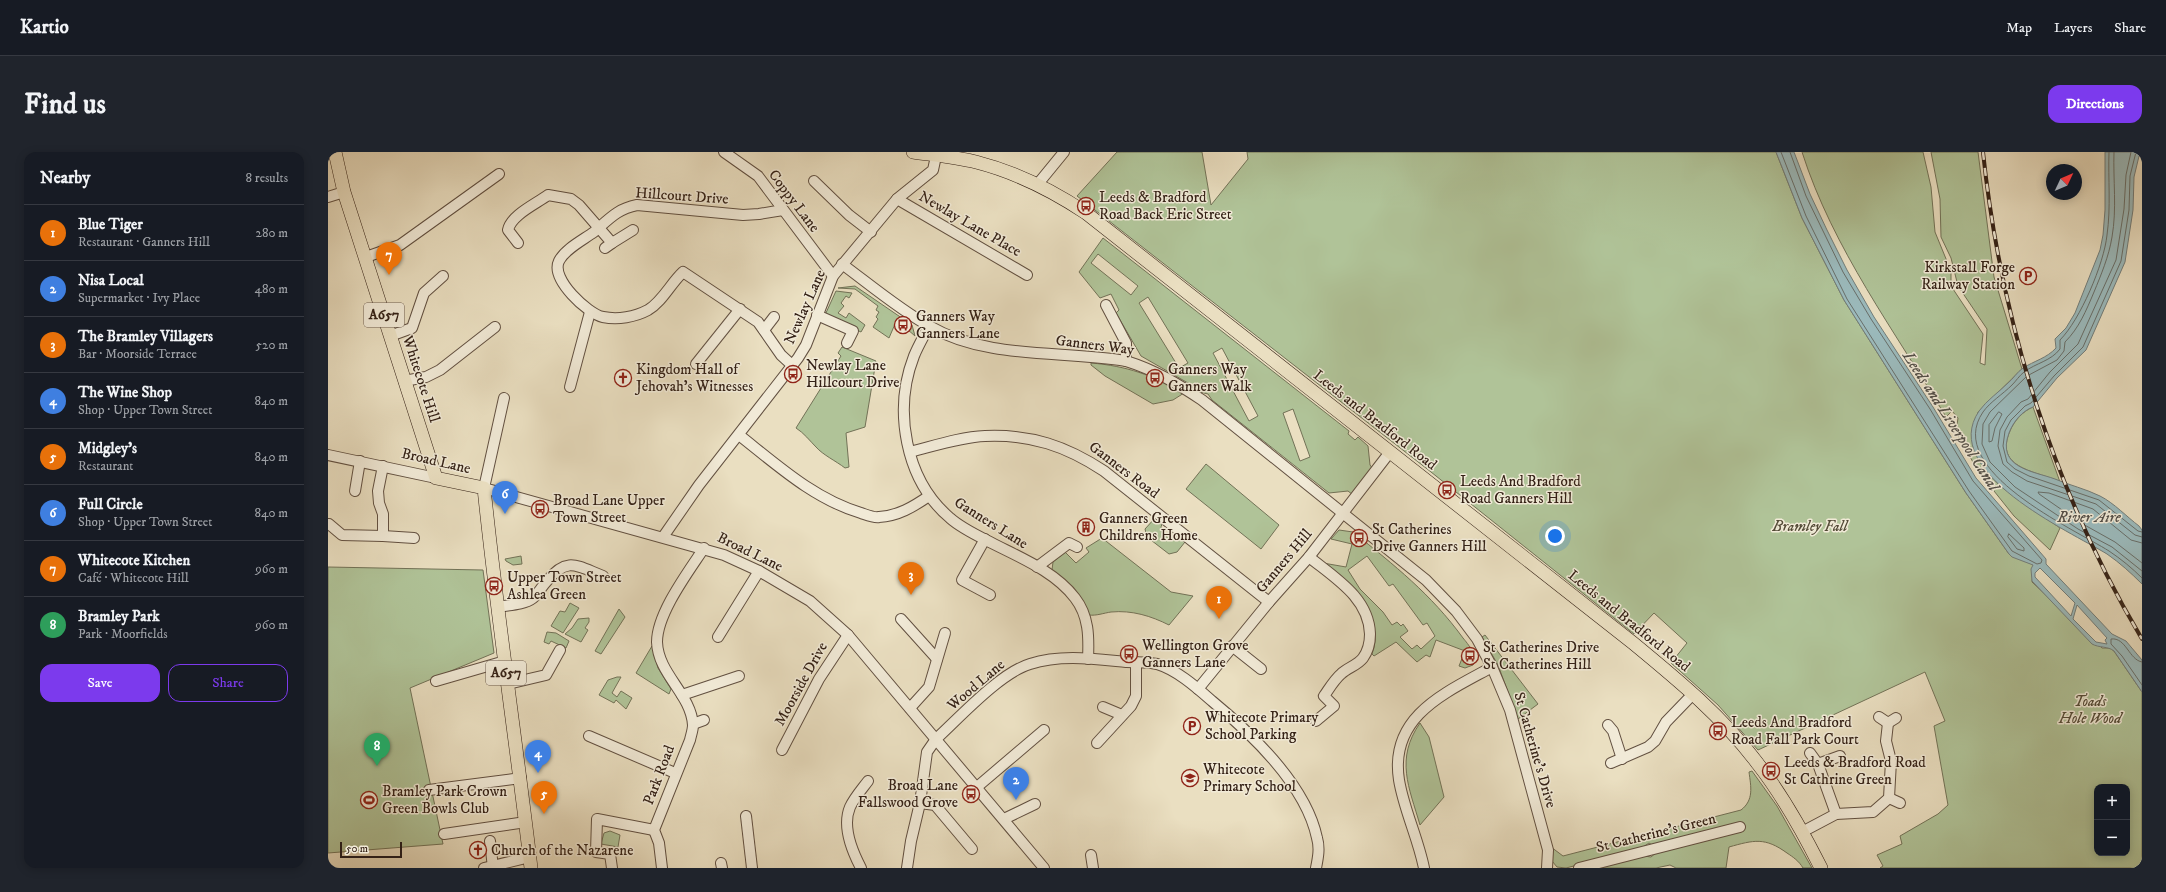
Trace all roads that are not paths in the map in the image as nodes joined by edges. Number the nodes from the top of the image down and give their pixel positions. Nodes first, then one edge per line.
1 (336, 152) edge
2 (724, 152) edge
3 (913, 152) edge
4 (1064, 152) edge
5 (955, 155) edge
6 (936, 156) junction
7 (499, 174) dead end
8 (814, 181) dead end
9 (1037, 185) junction
10 (344, 192) junction
11 (328, 198) edge
12 (897, 199) junction
13 (783, 210) junction
14 (599, 228) junction
15 (633, 230) dead end
16 (871, 232) junction
17 (518, 242) dead end
18 (366, 257) junction
19 (842, 264) junction
20 (1027, 275) dead end
21 (443, 276) dead end
22 (833, 276) junction
23 (1106, 305) dead end
24 (740, 309) junction
25 (590, 312) junction
26 (817, 315) junction
27 (774, 317) dead end
28 (929, 326) junction
29 (495, 327) dead end
30 (764, 330) junction
31 (390, 336) junction
32 (847, 343) dead end
33 (1126, 361) junction
34 (696, 364) dead end
35 (793, 366) junction
36 (404, 382) junction
37 (570, 387) dead end
38 (504, 398) dead end
39 (739, 435) junction
40 (910, 452) junction
41 (1390, 452) junction
42 (328, 455) edge
43 (360, 461) junction
44 (383, 466) junction
45 (436, 478) junction
46 (484, 488) junction
47 (355, 491) dead end
48 (929, 496) junction
49 (1343, 512) junction
50 (329, 524) edge
51 (383, 536) junction
52 (663, 537) junction
53 (414, 538) dead end
54 (985, 540) junction
55 (1077, 547) dead end
56 (704, 548) junction
57 (1309, 557) junction
58 (1037, 567) junction
59 (759, 571) junction
60 (603, 576) dead end
61 (990, 595) dead end
62 (1268, 602) junction
63 (497, 607) junction
64 (901, 619) dead end
65 (945, 633) dead end
66 (848, 635) junction
67 (718, 637) dead end
68 (1232, 646) junction
69 (560, 650) dead end
70 (937, 659) junction
71 (1088, 659) junction
72 (505, 661) junction
73 (1136, 662) junction
74 (1492, 667) junction
75 (1261, 669) dead end
76 (739, 676) dead end
77 (436, 681) dead end
78 (508, 684) junction
79 (1198, 689) junction
80 (1693, 694) junction
81 (682, 695) junction
82 (1103, 707) dead end
83 (910, 708) junction
84 (1122, 715) junction
85 (1878, 717) dead end
86 (704, 720) dead end
87 (1316, 721) dead end
88 (693, 724) junction
89 (1608, 725) dead end
90 (1044, 730) dead end
91 (589, 736) dead end
92 (936, 739) junction
93 (1097, 743) dead end
94 (782, 750) dead end
95 (1810, 753) dead end
96 (1840, 756) dead end
97 (1622, 759) junction
98 (1611, 763) dead end
99 (1818, 764) junction
100 (675, 773) junction
101 (521, 778) junction
102 (868, 781) dead end
103 (977, 787) junction
104 (429, 790) dead end
105 (1889, 798) junction
106 (920, 803) junction
107 (1900, 803) dead end
108 (1035, 804) dead end
109 (1836, 814) junction
110 (746, 816) dead end
111 (1004, 819) junction
112 (526, 822) junction
113 (1740, 827) dead end
114 (654, 830) junction
115 (1802, 832) junction
116 (444, 834) dead end
117 (490, 842) dead end
118 (972, 849) dead end
119 (1091, 855) dead end
120 (530, 863) edge
121 (490, 867) edge
122 (612, 868) edge
123 (662, 868) edge
124 (752, 868) edge
125 (861, 868) edge
126 (907, 868) edge
127 (1044, 868) edge
128 (1093, 868) edge
129 (1316, 868) edge
130 (1424, 868) edge
131 (1548, 868) edge
132 (1579, 868) edge
133 (1821, 868) edge

1 - 10 main road, Whitecote Hill / A657
2 - 13 street, Coppy Lane
3 - 6 main road, Leeds and Bradford Road
4 - 9 street
5 - 6 main road, Leeds and Bradford Road
5 - 9 main road, Leeds and Bradford Road
6 - 12 street, Newlay Lane
7 - 18 street
8 - 16 street
9 - 41 main road, Leeds and Bradford Road
10 - 11 street
10 - 18 main road, Whitecote Hill / A657
12 - 16 street, Newlay Lane
12 - 20 street, Newlay Lane Place
13 - 14 street, Hillcourt Drive
13 - 22 street, Coppy Lane
14 - 15 street
14 - 17 street
14 - 25 street, Hillcourt Drive
16 - 19 street, Newlay Lane
18 - 31 main road, Whitecote Hill / A657
19 - 22 street, Newlay Lane
19 - 28 street, Ganners Way
21 - 31 street
22 - 26 street, Newlay Lane
23 - 33 street
24 - 25 street
24 - 30 street
24 - 34 street
25 - 37 street
26 - 32 street
26 - 35 street, Newlay Lane
27 - 30 street
28 - 33 street, Ganners Way
28 - 40 street, Ganners Lane
29 - 36 street
30 - 35 street
31 - 36 main road, Whitecote Hill / A657
33 - 49 street, Ganners Way
35 - 39 street, Newlay Lane
36 - 45 main road, Whitecote Hill / A657
38 - 46 street
39 - 48 street
39 - 52 street, Newlay Lane
40 - 48 street, Ganners Lane
40 - 62 street, Ganners Road
41 - 49 street, Ganners Hill
41 - 80 main road, Leeds and Bradford Road
42 - 43 street, Broad Lane
43 - 44 street, Broad Lane
43 - 47 street
44 - 45 street, Broad Lane
44 - 51 street
45 - 46 main road, Broad Lane
46 - 52 street, Broad Lane
46 - 63 main road, A657
48 - 54 street, Ganners Lane
49 - 57 street, Ganners Hill
49 - 74 street, St Catherine's Drive
50 - 51 street
51 - 53 street
52 - 56 street, Broad Lane
54 - 58 street, Ganners Lane
54 - 61 street
55 - 58 street
56 - 59 street, Broad Lane
56 - 81 street
57 - 62 street, Ganners Hill
57 - 87 street
58 - 71 street, Ganners Lane
59 - 66 street, Broad Lane
59 - 67 street
60 - 63 street
62 - 68 street, Ganners Hill
63 - 72 main road, A657
64 - 70 street
65 - 70 street
66 - 83 street, Broad Lane
66 - 94 street, Moorside Drive
68 - 75 street
68 - 79 street, Ganners Hill
69 - 78 street
70 - 83 street
71 - 73 street, Wood Lane
71 - 92 street, Wood Lane
72 - 77 street
72 - 78 main road, A657
73 - 79 street, Wood Lane
73 - 84 street
74 - 130 street
74 - 131 street, St Catherine's Drive
76 - 81 street
78 - 101 main road, A657
79 - 129 street, Wood Lane
80 - 97 street
80 - 115 main road, Leeds and Bradford Road
81 - 88 street
82 - 84 street
83 - 92 street, Broad Lane
84 - 93 street
85 - 105 street
86 - 88 street
88 - 100 street, Park Road
89 - 97 street
90 - 103 street
91 - 100 street
92 - 103 street, Broad Lane
92 - 106 street, Wood Lane
95 - 99 street
96 - 99 street
97 - 98 street
99 - 109 street
100 - 114 street, Park Road
101 - 104 street
101 - 112 main road, A657
102 - 125 street
103 - 111 street, Broad Lane
105 - 107 street
105 - 109 street
106 - 118 street
106 - 126 street, Wood Lane
108 - 111 street
109 - 115 street
110 - 124 street
111 - 127 street, Broad Lane
112 - 116 street
112 - 120 main road, A657
113 - 132 street, St Catherine's Green
114 - 122 street
114 - 123 street
115 - 133 main road, Leeds and Bradford Road
117 - 121 street
119 - 128 street
120 - 121 street

